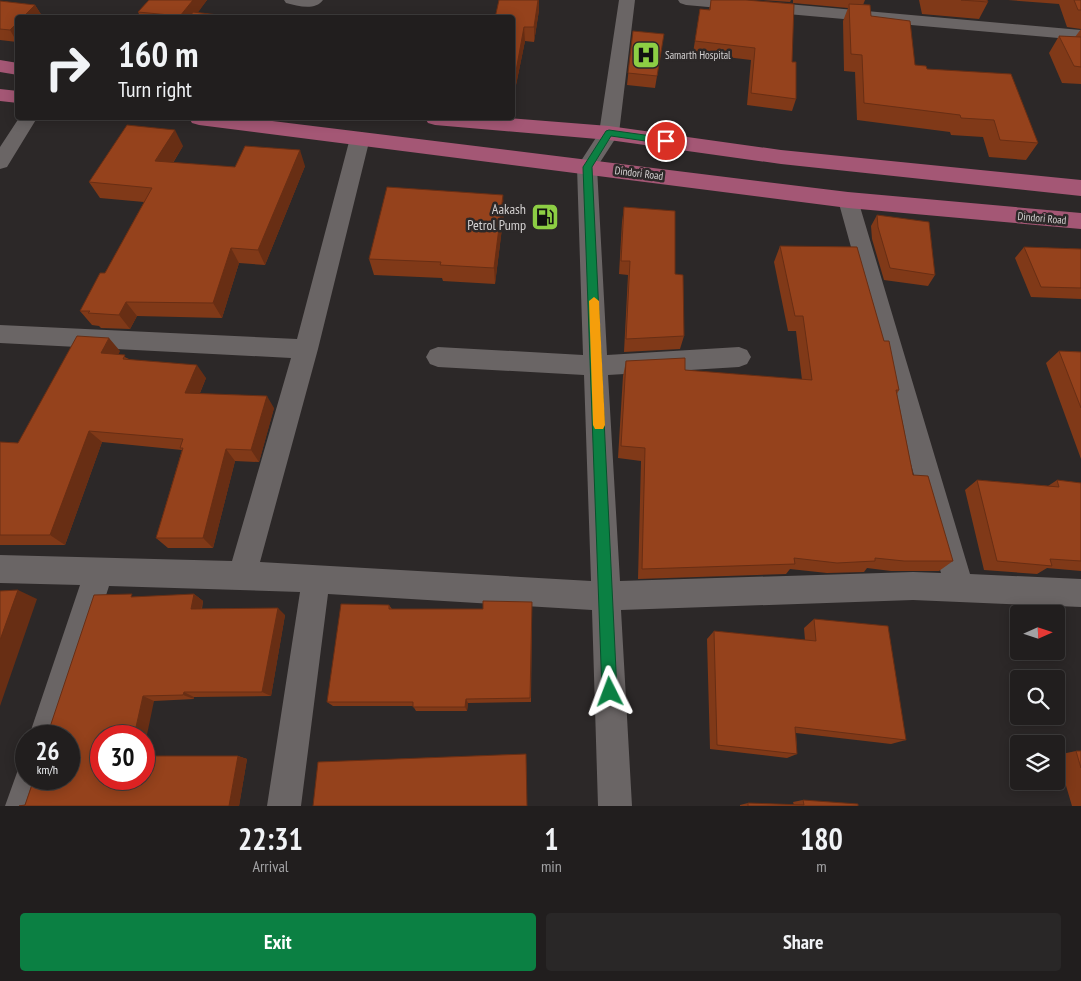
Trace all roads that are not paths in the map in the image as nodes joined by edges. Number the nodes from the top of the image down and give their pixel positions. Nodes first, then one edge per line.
1 (292, 0) edge
2 (627, 0) edge
3 (688, 0) edge
4 (873, 0) edge
5 (314, 1) edge
6 (306, 15) edge
7 (878, 17) junction
8 (1081, 35) edge
9 (0, 66) edge
10 (15, 68) edge
11 (0, 95) edge
12 (15, 97) edge
13 (27, 120) edge
14 (215, 120) edge
15 (458, 120) edge
16 (609, 133) junction
17 (360, 138) junction
18 (0, 162) edge
19 (587, 167) junction
20 (1081, 188) edge
21 (848, 200) junction
22 (1081, 221) edge
23 (0, 334) edge
24 (306, 349) junction
25 (438, 357) dead end
26 (739, 357) dead end
27 (597, 366) junction
28 (0, 569) edge
29 (99, 572) junction
30 (242, 575) junction
31 (316, 579) junction
32 (960, 588) junction
33 (1081, 593) edge
34 (605, 596) junction
35 (49, 725) edge
36 (27, 790) edge
37 (22, 806) edge
38 (284, 806) edge
39 (615, 806) edge

1 - 5 street
2 - 16 street
3 - 7 street
4 - 7 street
5 - 6 street
7 - 8 street
9 - 10 main road
11 - 12 main road
13 - 18 street
14 - 17 main road, Dindori Road
15 - 16 main road
16 - 19 street
16 - 20 main road
17 - 19 main road, Dindori Road
17 - 24 street
19 - 21 main road, Dindori Road
19 - 27 street
21 - 22 main road, Dindori Road
21 - 32 street
23 - 24 street
24 - 30 street
25 - 27 street
26 - 27 street
27 - 34 street
28 - 29 street
29 - 30 street
29 - 35 street
30 - 31 street
31 - 34 street
31 - 38 street
32 - 33 street
32 - 34 street
34 - 39 street
36 - 37 street

